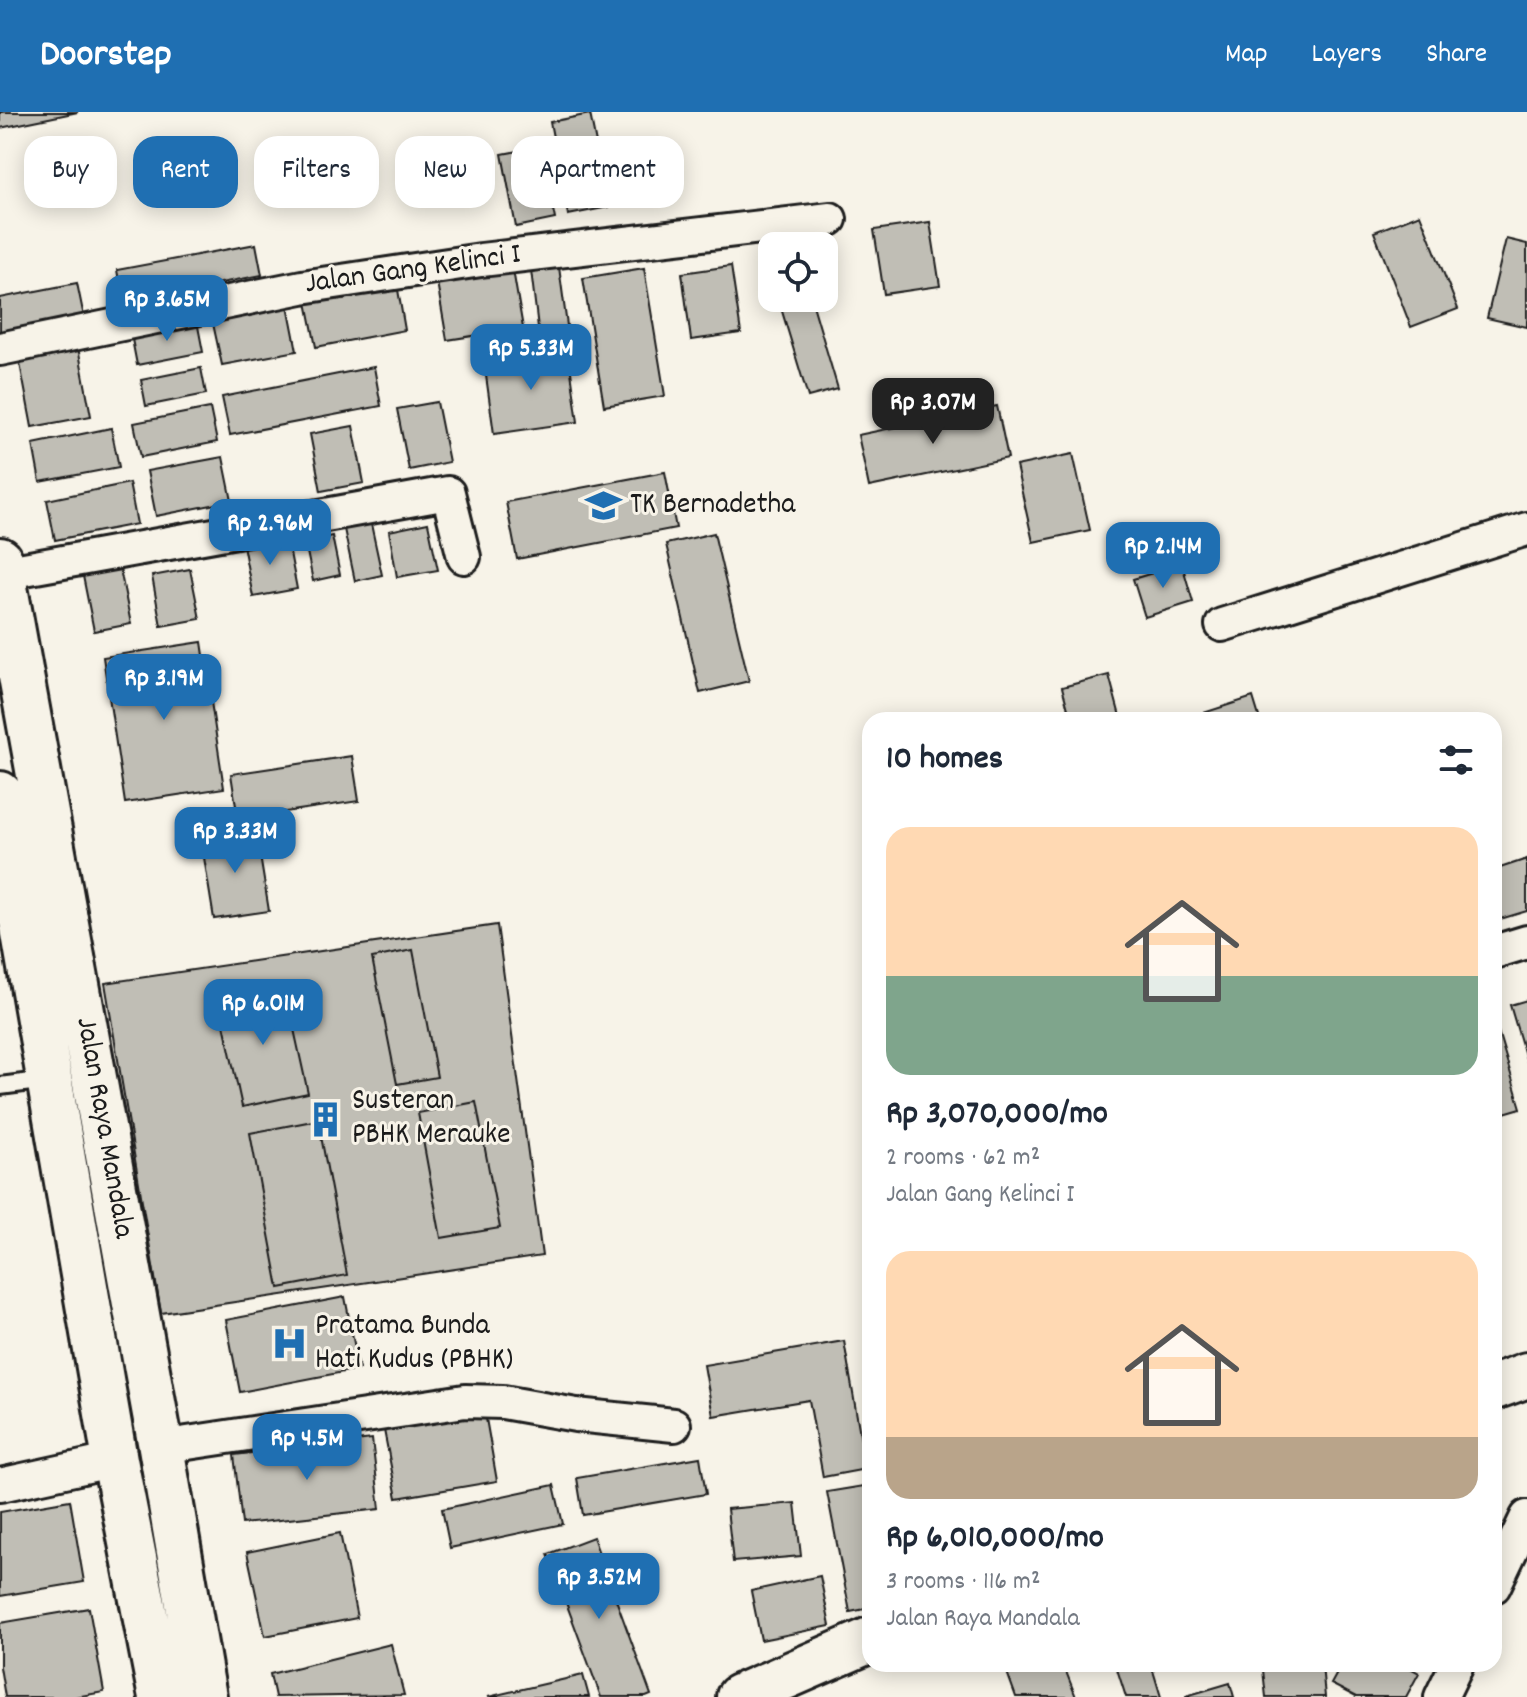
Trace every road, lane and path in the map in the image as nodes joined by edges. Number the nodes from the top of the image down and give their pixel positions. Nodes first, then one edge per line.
1 (830, 219) dead end
2 (0, 349) edge
3 (1527, 529) edge
4 (464, 557) dead end
5 (1, 567) edge
6 (1222, 625) dead end
7 (0, 794) edge
8 (1527, 942) edge
9 (1502, 950) edge
10 (70, 1075) junction
11 (0, 1086) edge
12 (1527, 1375) edge
13 (1502, 1384) edge
14 (674, 1425) dead end
15 (161, 1447) junction
16 (115, 1460) junction
17 (0, 1485) edge
18 (1527, 1517) edge
19 (1502, 1569) edge
20 (862, 1643) edge
21 (1453, 1672) edge
22 (161, 1697) edge
23 (204, 1697) edge
24 (739, 1697) edge
25 (1441, 1697) edge

1 - 2 street, Jalan Gang Kelinci I
3 - 6 street
4 - 5 street
5 - 10 main road, Jalan Raya Mandala
7 - 10 main road, Jalan Raya Mandala
8 - 9 street
10 - 11 lane
10 - 15 main road, Jalan Raya Mandala
10 - 16 main road, Jalan Raya Mandala
12 - 13 main road
14 - 15 street
15 - 23 main road, Jalan Raya Mandala
16 - 17 street
16 - 22 main road, Jalan Raya Mandala
18 - 19 street
20 - 24 main road
21 - 25 street

